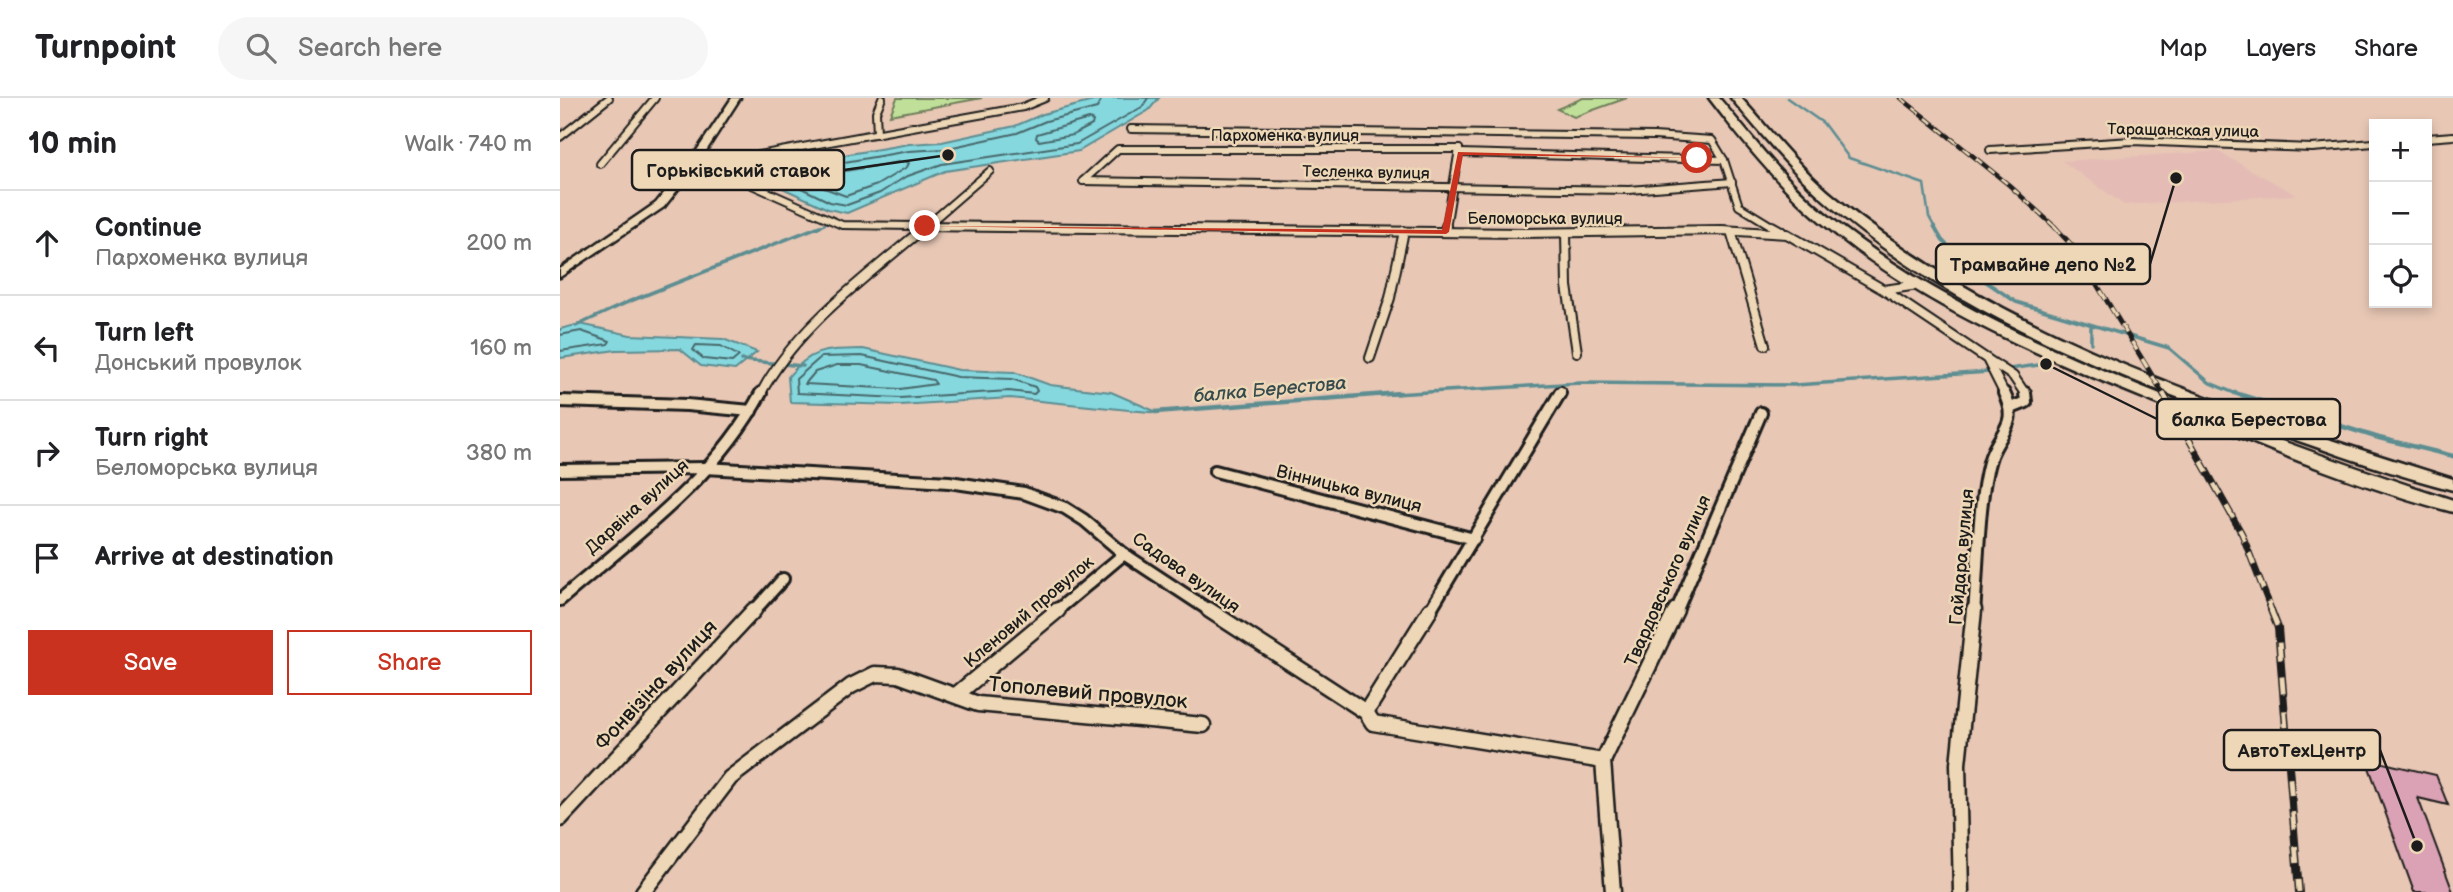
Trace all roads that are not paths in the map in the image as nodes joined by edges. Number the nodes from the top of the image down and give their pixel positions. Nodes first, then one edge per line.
1 (609, 98) edge
2 (655, 98) edge
3 (736, 98) edge
4 (882, 98) edge
5 (1045, 98) edge
6 (1714, 98) edge
7 (1736, 98) edge
8 (1131, 129) dead end
9 (1460, 132) junction
10 (877, 134) junction
11 (2453, 136) edge
12 (560, 137) edge
13 (2432, 138) edge
14 (2369, 143) edge
15 (1990, 150) dead end
16 (1460, 151) junction
17 (1724, 160) junction
18 (600, 164) dead end
19 (707, 165) junction
20 (692, 167) junction
21 (990, 171) dead end
22 (1083, 181) joint
23 (1732, 182) junction
24 (1455, 188) junction
25 (925, 226) junction
26 (1404, 231) junction
27 (1731, 231) junction
28 (1446, 232) junction
29 (1566, 233) junction
30 (1787, 234) junction
31 (1879, 238) junction
32 (1853, 242) junction
33 (560, 274) edge
34 (1918, 285) junction
35 (1884, 290) junction
36 (1765, 345) dead end
37 (1577, 352) dead end
38 (1370, 358) dead end
39 (1987, 359) junction
40 (1561, 391) dead end
41 (560, 401) edge
42 (2011, 408) junction
43 (751, 411) junction
44 (1761, 413) dead end
45 (705, 468) junction
46 (560, 470) edge
47 (1215, 471) dead end
48 (2453, 485) edge
49 (2453, 506) edge
50 (1474, 539) junction
51 (1124, 554) junction
52 (783, 579) dead end
53 (560, 600) edge
54 (956, 695) junction
55 (1366, 712) junction
56 (1203, 725) dead end
57 (1603, 761) junction
58 (560, 819) edge
59 (643, 892) edge
60 (1613, 892) edge
61 (1961, 892) edge

1 - 12 street
2 - 18 street
3 - 20 street
4 - 10 street
5 - 10 street
6 - 32 main road
7 - 31 main road
8 - 9 street
9 - 16 street
9 - 17 street
10 - 19 street
11 - 13 street
14 - 15 street, Таращанская улица
16 - 17 street, Пархоменка вулиця
16 - 22 street, Пархоменка вулиця
16 - 24 street
17 - 23 street
19 - 20 street
19 - 25 street, Беломорська вулиця
20 - 33 street
21 - 25 street, Дарвіна вулиця
22 - 24 street, Тесленка вулиця
23 - 24 street, Тесленка вулиця
23 - 30 street
24 - 28 street
25 - 26 street, Беломорська вулиця
25 - 43 street, Дарвіна вулиця
26 - 28 street, Беломорська вулиця
26 - 38 street
27 - 29 street, Беломорська вулиця
27 - 30 street, Беломорська вулиця
27 - 36 street
28 - 29 street, Беломорська вулиця
29 - 37 street
30 - 35 street, Беломорська вулиця
31 - 32 main road
31 - 48 main road
32 - 34 main road
34 - 35 street
34 - 49 main road
35 - 39 street
39 - 42 street
39 - 42 street, Гайдара вулиця
40 - 50 street
41 - 43 street
42 - 61 street, Гайдара вулиця
43 - 45 street, Дарвіна вулиця
44 - 57 street, Твардовського вулиця
45 - 46 street, Садова вулиця
45 - 51 street, Садова вулиця
45 - 53 street, Дарвіна вулиця
47 - 50 street, Вінницька вулиця
50 - 55 street
51 - 54 street, Кленовий провулок
51 - 55 street, Садова вулиця
52 - 58 street, Фонвізіна вулиця
54 - 56 street, Тополевий провулок
54 - 59 street, Тополевий провулок
55 - 57 street, Садова вулиця
57 - 60 street

